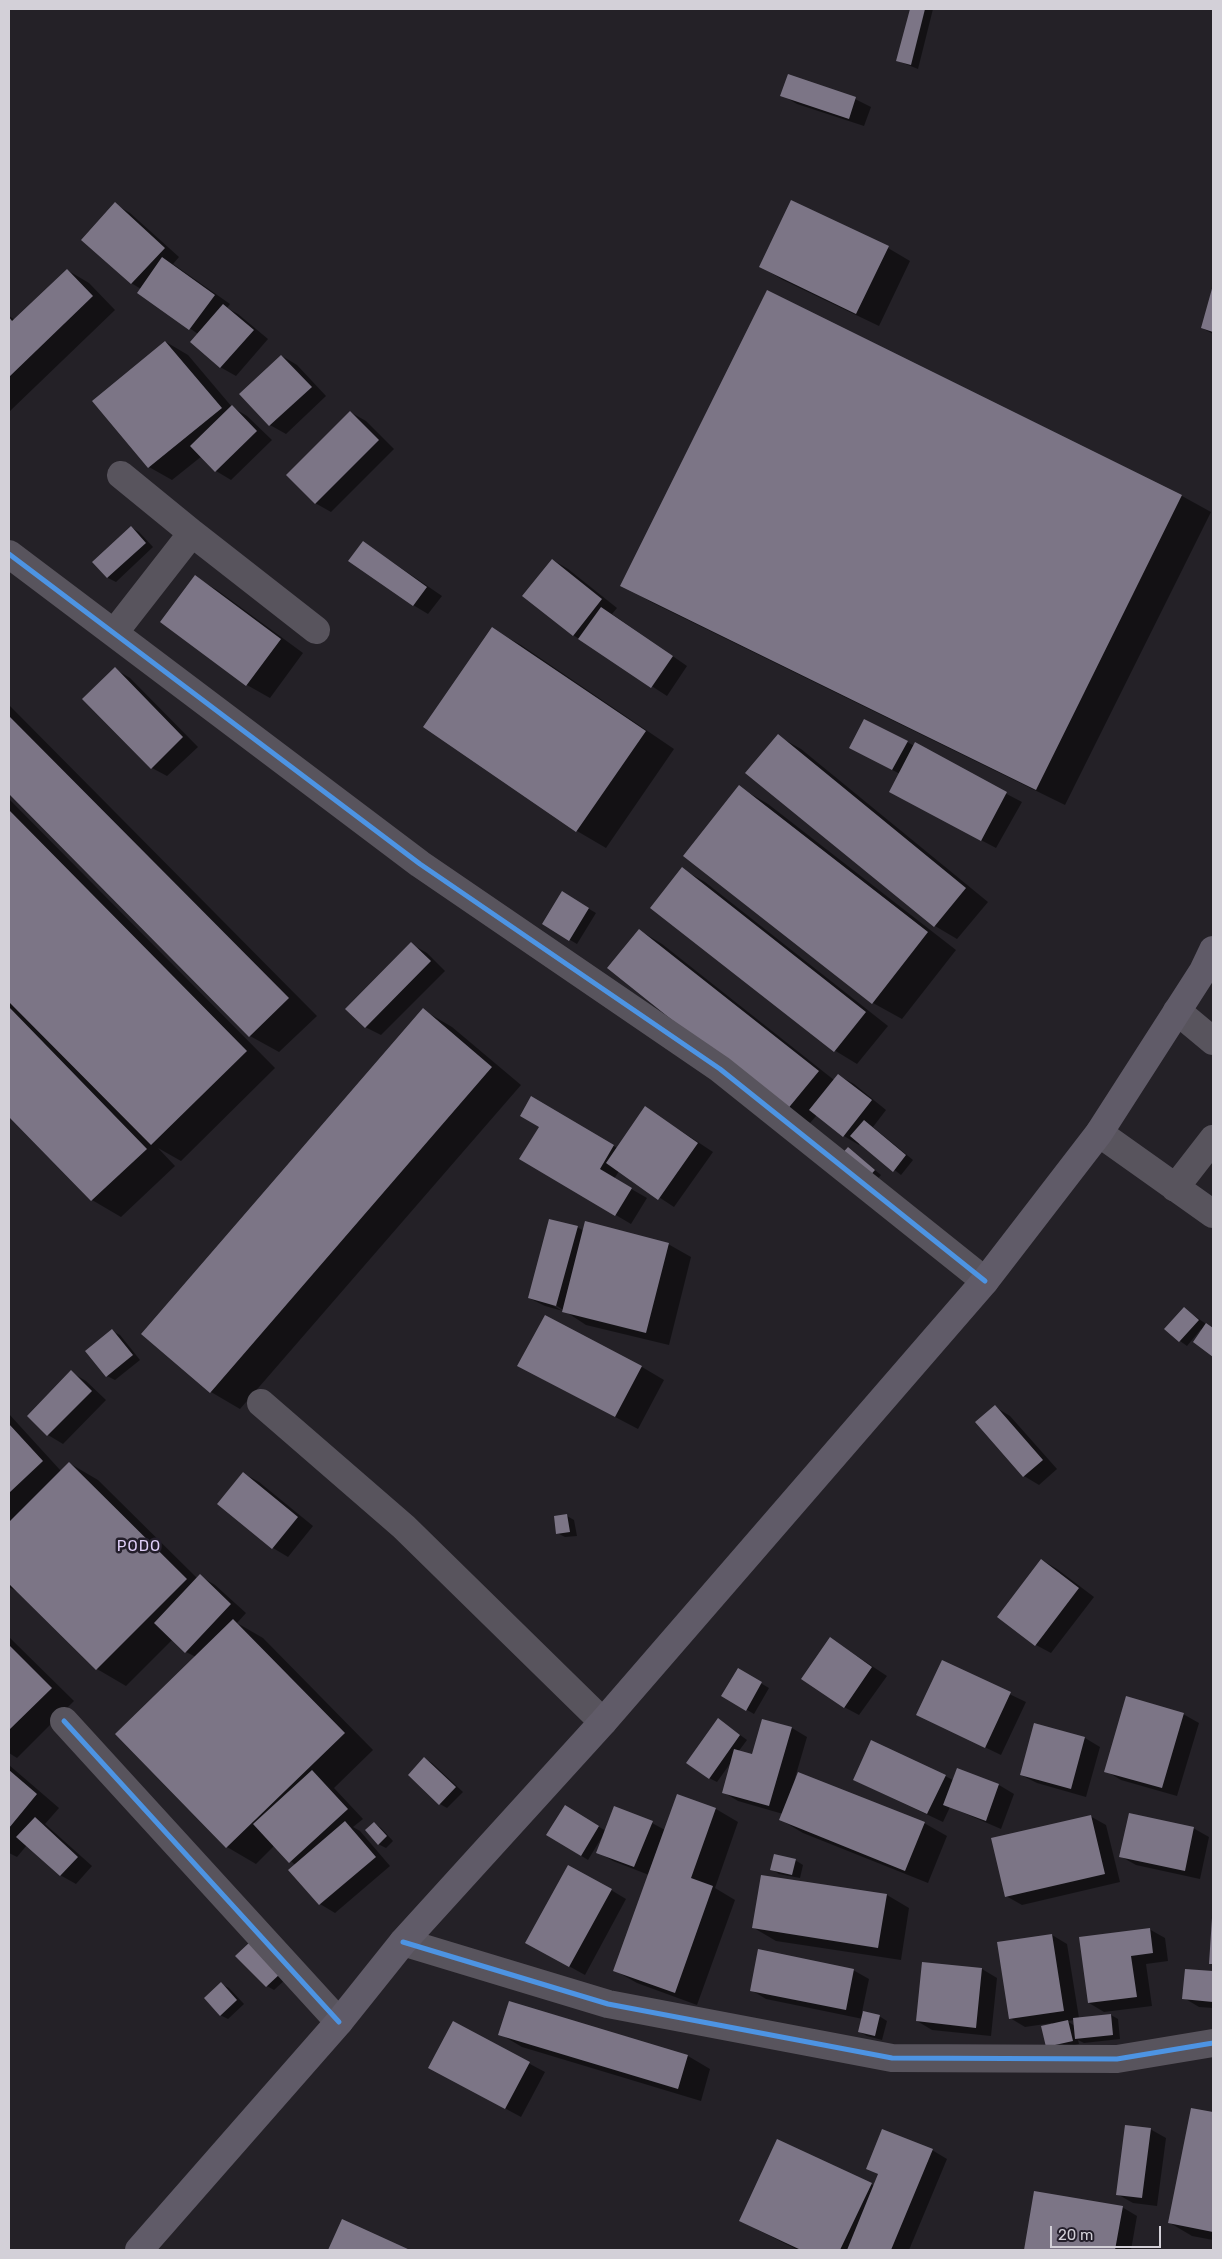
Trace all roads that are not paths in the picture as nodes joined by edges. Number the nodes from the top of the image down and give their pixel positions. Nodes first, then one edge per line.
1 (121, 475) dead end
2 (192, 533) junction
3 (9, 554) edge
4 (316, 630) dead end
5 (114, 633) junction
6 (1213, 950) edge
7 (1177, 1012) junction
8 (1213, 1041) edge
9 (1099, 1133) junction
10 (1213, 1139) edge
11 (1175, 1188) junction
12 (1213, 1214) edge
13 (985, 1281) junction
14 (261, 1404) dead end
15 (64, 1721) dead end
16 (603, 1722) junction
17 (403, 1942) junction
18 (339, 2022) junction
19 (1213, 2043) edge
20 (139, 2250) edge

1 - 2 street
2 - 4 street
2 - 5 street
3 - 5 street
5 - 13 street
6 - 7 highway
7 - 8 street
7 - 9 highway
9 - 11 street
9 - 13 highway
10 - 11 street
11 - 12 street
13 - 16 highway
14 - 16 street
15 - 18 street
16 - 17 highway
17 - 18 highway
17 - 19 street
18 - 20 highway

